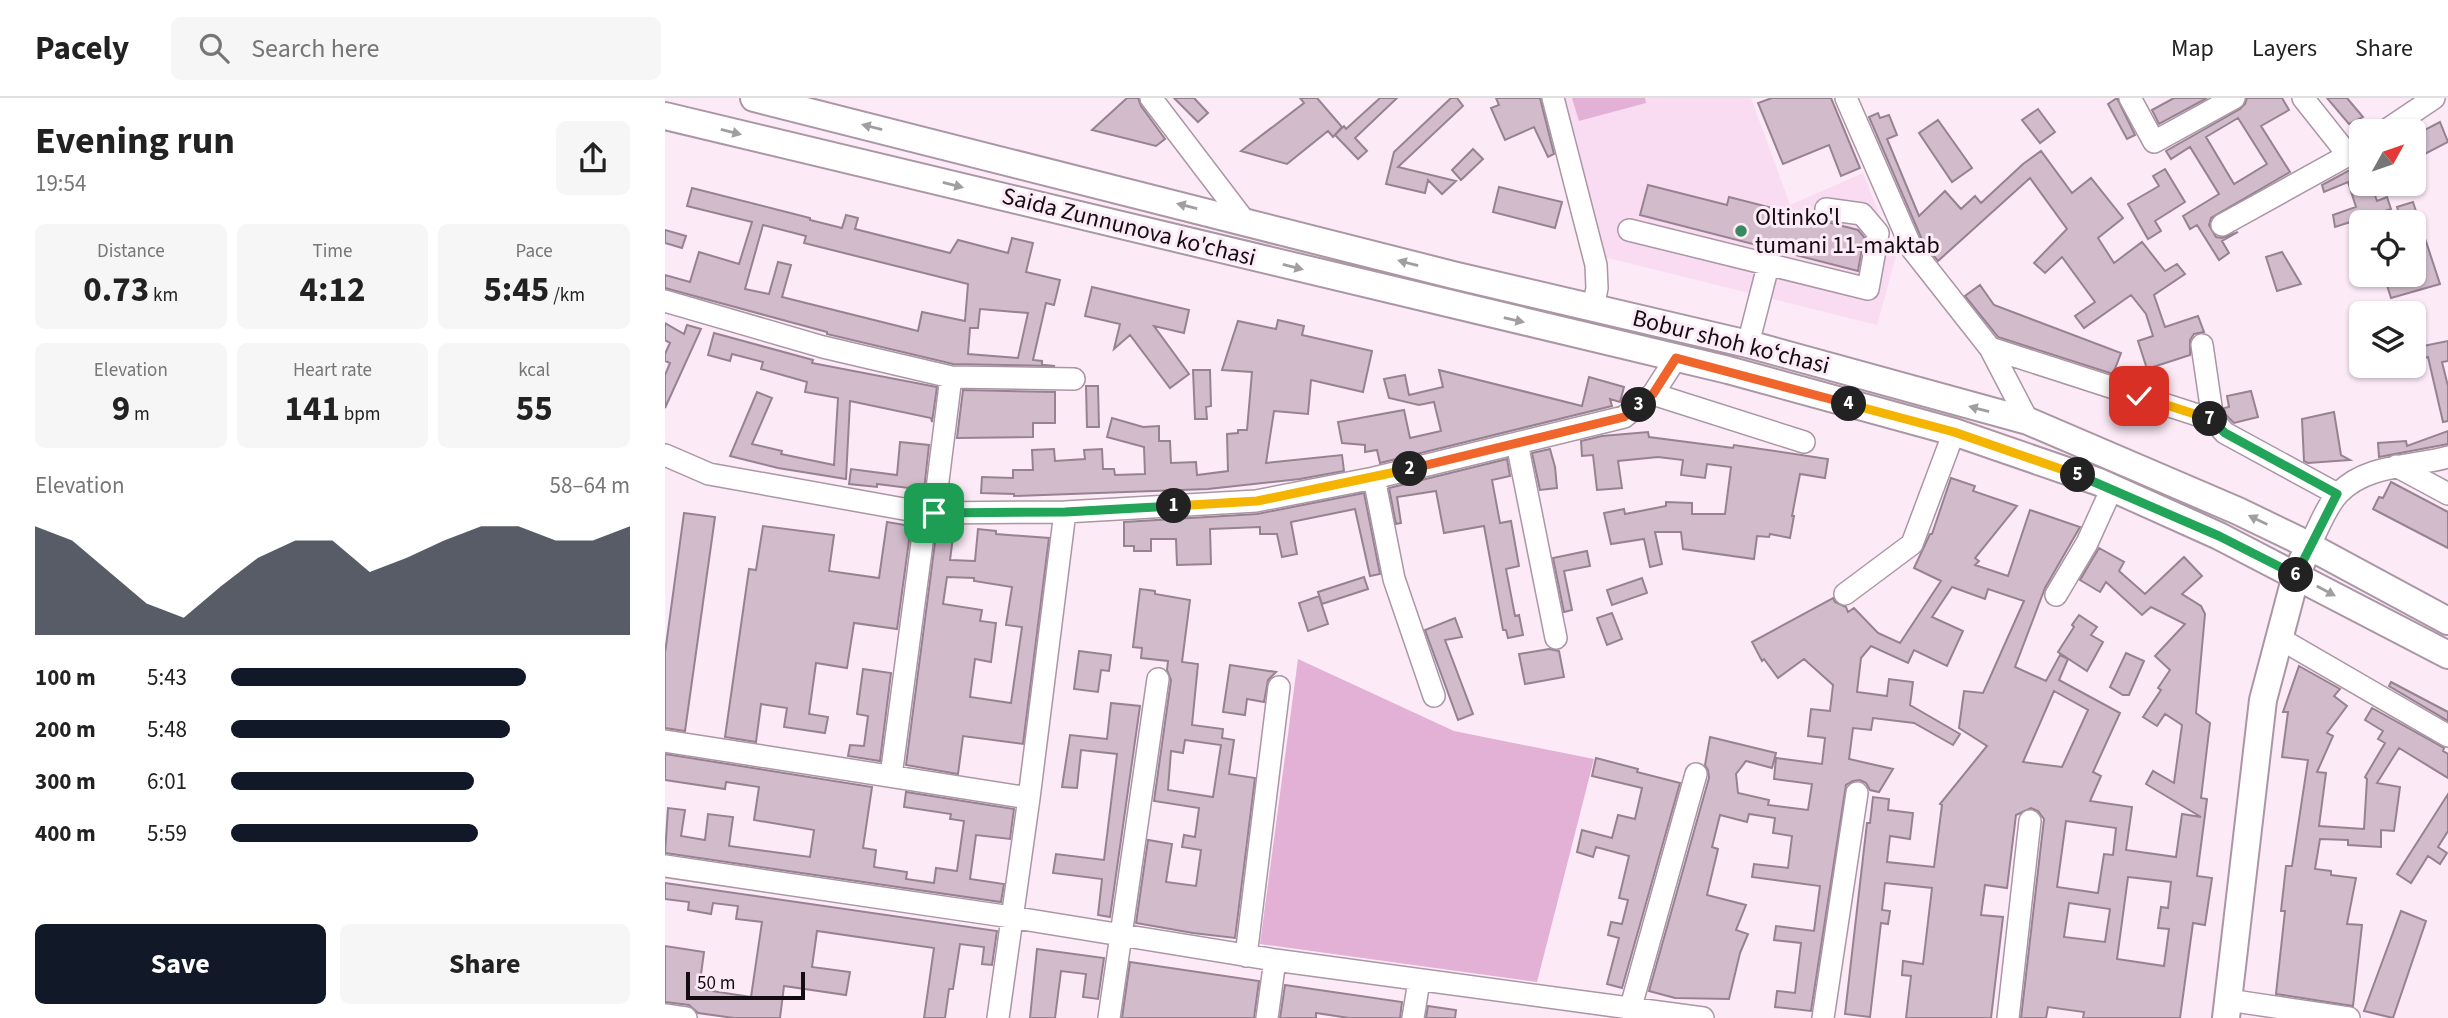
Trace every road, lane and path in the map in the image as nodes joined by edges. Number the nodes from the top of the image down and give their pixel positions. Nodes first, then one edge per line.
1 (754, 98) edge
2 (1151, 98) edge
3 (1553, 98) edge
4 (1846, 98) edge
5 (2130, 98) edge
6 (2234, 98) edge
7 (2303, 98) edge
8 (2434, 98) edge
9 (665, 116) edge
10 (2403, 119) edge
11 (2349, 146) edge
12 (2349, 155) edge
13 (1826, 209) dead end
14 (1244, 220) junction
15 (2222, 225) dead end
16 (1629, 230) dead end
17 (1768, 266) junction
18 (1453, 275) junction
19 (665, 301) edge
20 (1446, 304) junction
21 (1593, 308) junction
22 (1593, 338) joint
23 (1748, 344) junction
24 (2202, 345) dead end
25 (1990, 348) junction
26 (1676, 358) junction
27 (951, 377) junction
28 (1074, 379) dead end
29 (1653, 394) junction
30 (2213, 420) junction
31 (2028, 421) junction
32 (1954, 432) junction
33 (1804, 442) dead end
34 (1517, 443) junction
35 (665, 455) edge
36 (2448, 457) edge
37 (2396, 466) junction
38 (1374, 478) junction
39 (2112, 488) junction
40 (2337, 494) junction
41 (2448, 494) edge
42 (1065, 512) junction
43 (930, 513) junction
44 (2309, 546) junction
45 (2296, 575) junction
46 (1845, 594) dead end
47 (2056, 595) dead end
48 (2448, 621) edge
49 (1556, 638) dead end
50 (2280, 638) junction
51 (2448, 655) edge
52 (1158, 679) dead end
53 (1279, 687) dead end
54 (1434, 696) dead end
55 (2448, 736) edge
56 (665, 741) edge
57 (1696, 774) dead end
58 (891, 776) junction
59 (1857, 793) dead end
60 (1030, 798) junction
61 (2030, 821) dead end
62 (665, 866) edge
63 (1011, 917) junction
64 (1119, 936) junction
65 (1246, 956) junction
66 (1275, 960) junction
67 (1419, 981) junction
68 (1546, 1008) edge
69 (2227, 1009) edge
70 (1630, 1010) junction
71 (665, 1014) edge
72 (687, 1018) edge
73 (998, 1018) edge
74 (1109, 1018) edge
75 (1266, 1018) edge
76 (1413, 1018) edge
77 (1703, 1018) edge
78 (1823, 1018) edge
79 (2008, 1018) edge
80 (2349, 1018) edge

14 -> 1 main road, Saida Zunnunova ko'chasi
2 - 14 street
3 - 21 street
4 - 25 street
5 - 6 street
7 - 11 street
8 - 10 street
9 -> 20 main road, Saida Zunnunova ko'chasi
12 - 15 street
13 - 17 street
18 -> 14 main road, Saida Zunnunova ko'chasi
16 - 17 street
17 - 23 street
18 - 20 main road
18 - 21 main road, Saida Zunnunova ko'chasi
19 - 27 street
20 -> 22 main road, Saida Zunnunova ko'chasi
21 - 23 main road, Bobur shoh koʻchasi
22 - 26 main road, Bobur shoh koʻchasi
31 -> 23 main road, Bobur shoh koʻchasi
24 - 30 street
25 - 30 street
25 - 31 street
26 - 29 street
26 - 32 main road, Bobur shoh koʻchasi
27 - 28 street
27 - 43 street
29 - 33 street
29 - 34 street
30 - 40 street
44 -> 31 main road, Bobur shoh koʻchasi
32 - 39 main road, Bobur shoh koʻchasi
32 - 46 street
34 - 38 street
34 - 49 street
35 - 43 street
36 - 37 street
37 - 40 street
37 - 41 street
38 - 42 street
38 - 54 street
39 - 45 main road, Bobur shoh koʻchasi
39 - 47 street
40 - 44 street
42 - 43 street
42 - 60 street
43 - 58 street
44 - 45 main road
44 - 48 main road, Bobur shoh koʻchasi
45 - 50 main road
45 -> 51 main road, Bobur shoh koʻchasi
50 - 55 street
50 - 69 main road
52 - 64 street
53 - 65 street
56 - 58 street
57 - 70 street
58 - 60 street
59 - 78 street
60 - 63 street
61 - 79 street
62 - 63 street
63 - 64 street
63 - 73 street
64 - 65 street
64 - 74 street
65 - 66 street
66 - 67 street
66 - 75 street
67 - 68 street
67 - 76 street
68 - 70 street
69 - 80 street
70 - 77 street
71 - 72 street

